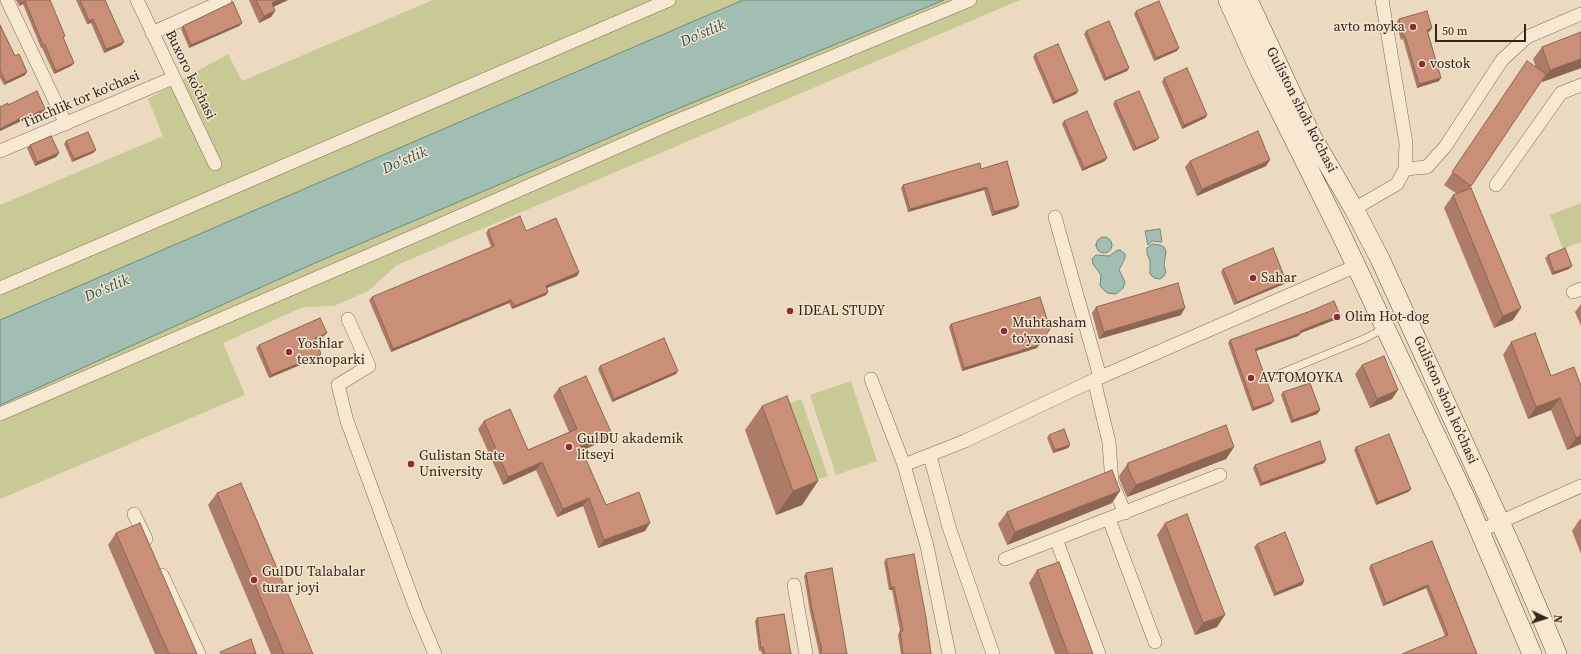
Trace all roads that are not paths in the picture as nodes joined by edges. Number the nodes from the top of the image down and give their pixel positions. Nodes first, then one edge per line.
1 (7, 0) edge
2 (137, 0) edge
3 (225, 0) edge
4 (669, 0) edge
5 (970, 0) edge
6 (1228, 0) edge
7 (1248, 0) edge
8 (1382, 0) edge
9 (1581, 14) edge
10 (152, 33) junction
11 (173, 78) junction
12 (1581, 86) edge
13 (66, 124) junction
14 (0, 151) edge
15 (215, 164) dead end
16 (1405, 169) junction
17 (1496, 185) dead end
18 (1354, 209) junction
19 (1055, 217) dead end
20 (1356, 266) junction
21 (0, 288) edge
22 (348, 319) dead end
23 (1385, 327) junction
24 (1274, 376) dead end
25 (1097, 378) junction
26 (871, 379) dead end
27 (0, 414) edge
28 (930, 456) junction
29 (904, 465) junction
30 (1220, 475) dead end
31 (1581, 486) edge
32 (1125, 513) junction
33 (134, 514) dead end
34 (1109, 519) junction
35 (1499, 522) junction
36 (1480, 531) junction
37 (1056, 539) junction
38 (150, 549) edge
39 (1005, 559) dead end
40 (156, 563) edge
41 (794, 585) dead end
42 (1155, 642) dead end
43 (198, 654) edge
44 (435, 654) edge
45 (806, 654) edge
46 (949, 654) edge
47 (993, 654) edge
48 (1099, 654) edge
49 (1532, 654) edge
50 (1557, 654) edge

1 - 13 street
2 - 10 street, Buxoro ko'chasi
3 - 10 street
4 - 21 street
5 - 27 street
6 - 20 main road, Guliston shoh ko'chasi
7 - 18 main road, Guliston shoh ko'chasi
8 - 16 street
9 - 16 street
10 - 11 street, Buxoro ko'chasi
11 - 13 street, Tinchlik tor ko'chasi
11 - 15 street, Buxoro ko'chasi
12 - 17 street
13 - 14 street, Tinchlik tor ko'chasi
16 - 18 street
18 - 35 main road, Guliston shoh ko'chasi
19 - 25 street
20 - 23 main road, Guliston shoh ko'chasi
20 - 25 street
22 - 44 street
23 - 24 lane
23 - 36 main road, Guliston shoh ko'chasi
25 - 28 street
25 - 32 street
26 - 29 street
28 - 29 street
28 - 47 street
29 - 46 street
30 - 32 street
31 - 35 street
32 - 34 street
33 - 38 street
34 - 37 street
34 - 42 street
35 - 36 street
35 - 50 main road, Guliston shoh ko'chasi
36 - 49 main road, Guliston shoh ko'chasi
37 - 39 street
37 - 48 street
40 - 43 street
41 - 45 street

